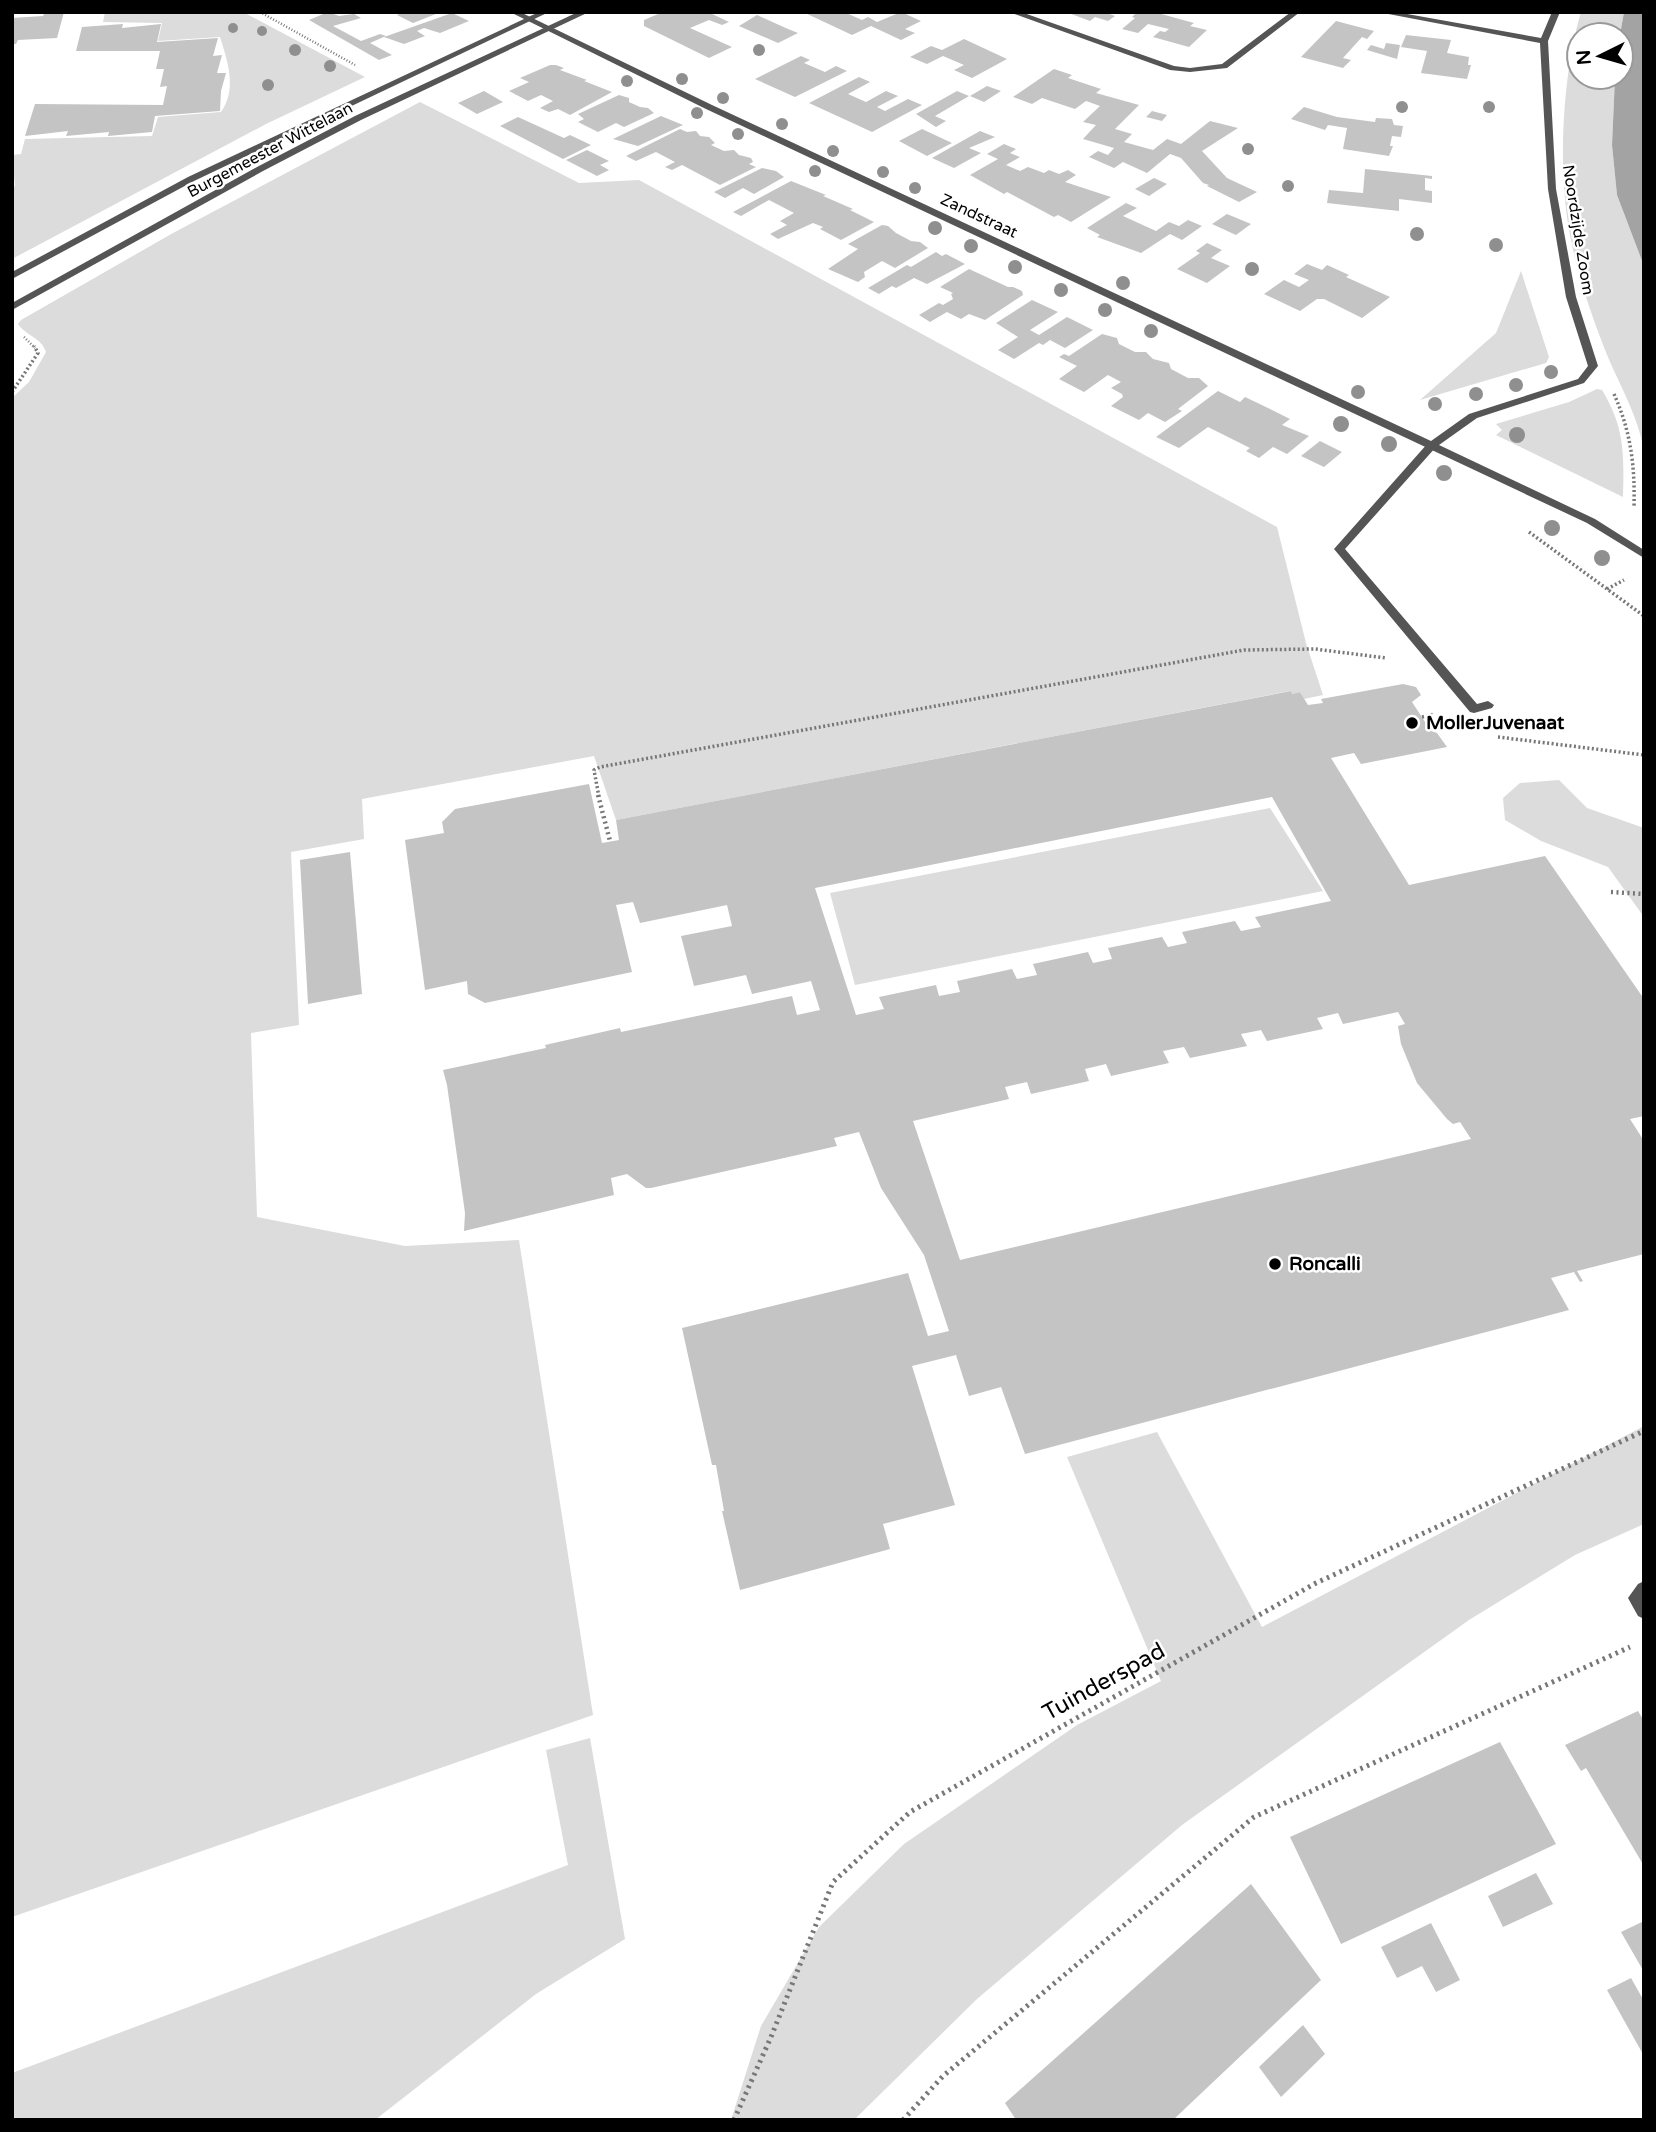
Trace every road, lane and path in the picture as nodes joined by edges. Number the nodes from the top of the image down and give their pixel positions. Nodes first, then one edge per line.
1 (260, 12) edge
2 (514, 12) edge
3 (545, 12) edge
4 (585, 12) edge
5 (1013, 12) edge
6 (1296, 12) edge
7 (1382, 12) edge
8 (1556, 12) edge
9 (529, 20) junction
10 (548, 29) junction
11 (1544, 41) junction
12 (365, 71) dead end
13 (12, 276) edge
14 (12, 307) edge
15 (22, 336) dead end
16 (1593, 366) junction
17 (12, 392) edge
18 (1432, 445) junction
19 (1634, 514) dead end
20 (1521, 526) dead end
21 (1644, 555) edge
22 (1644, 616) edge
23 (1390, 659) dead end
24 (1488, 705) dead end
25 (1496, 736) dead end
26 (1644, 755) edge
27 (610, 841) dead end
28 (1611, 892) dead end
29 (1644, 894) edge
30 (1644, 1431) edge
31 (1644, 1590) edge
32 (1644, 1611) edge
33 (1644, 1641) edge
34 (734, 2120) edge
35 (903, 2120) edge

1 - 12 path
2 - 9 street, Zandstraat
3 - 9 street, Burgemeester Wittelaan
4 - 10 street, Burgemeester Wittelaan
5 - 6 street
7 - 11 street
8 - 11 street, Noordzijde Zoom
9 - 10 street, Zandstraat
9 - 13 street, Burgemeester Wittelaan
10 - 14 street, Burgemeester Wittelaan
10 - 18 street, Zandstraat
11 - 16 street, Noordzijde Zoom
15 - 17 path
16 - 18 street
16 - 19 path
18 - 21 street
18 - 24 street
20 - 22 path
23 - 27 path
25 - 26 path
28 - 29 path
30 - 34 path, Tuinderspad
31 - 32 street
33 - 35 path

